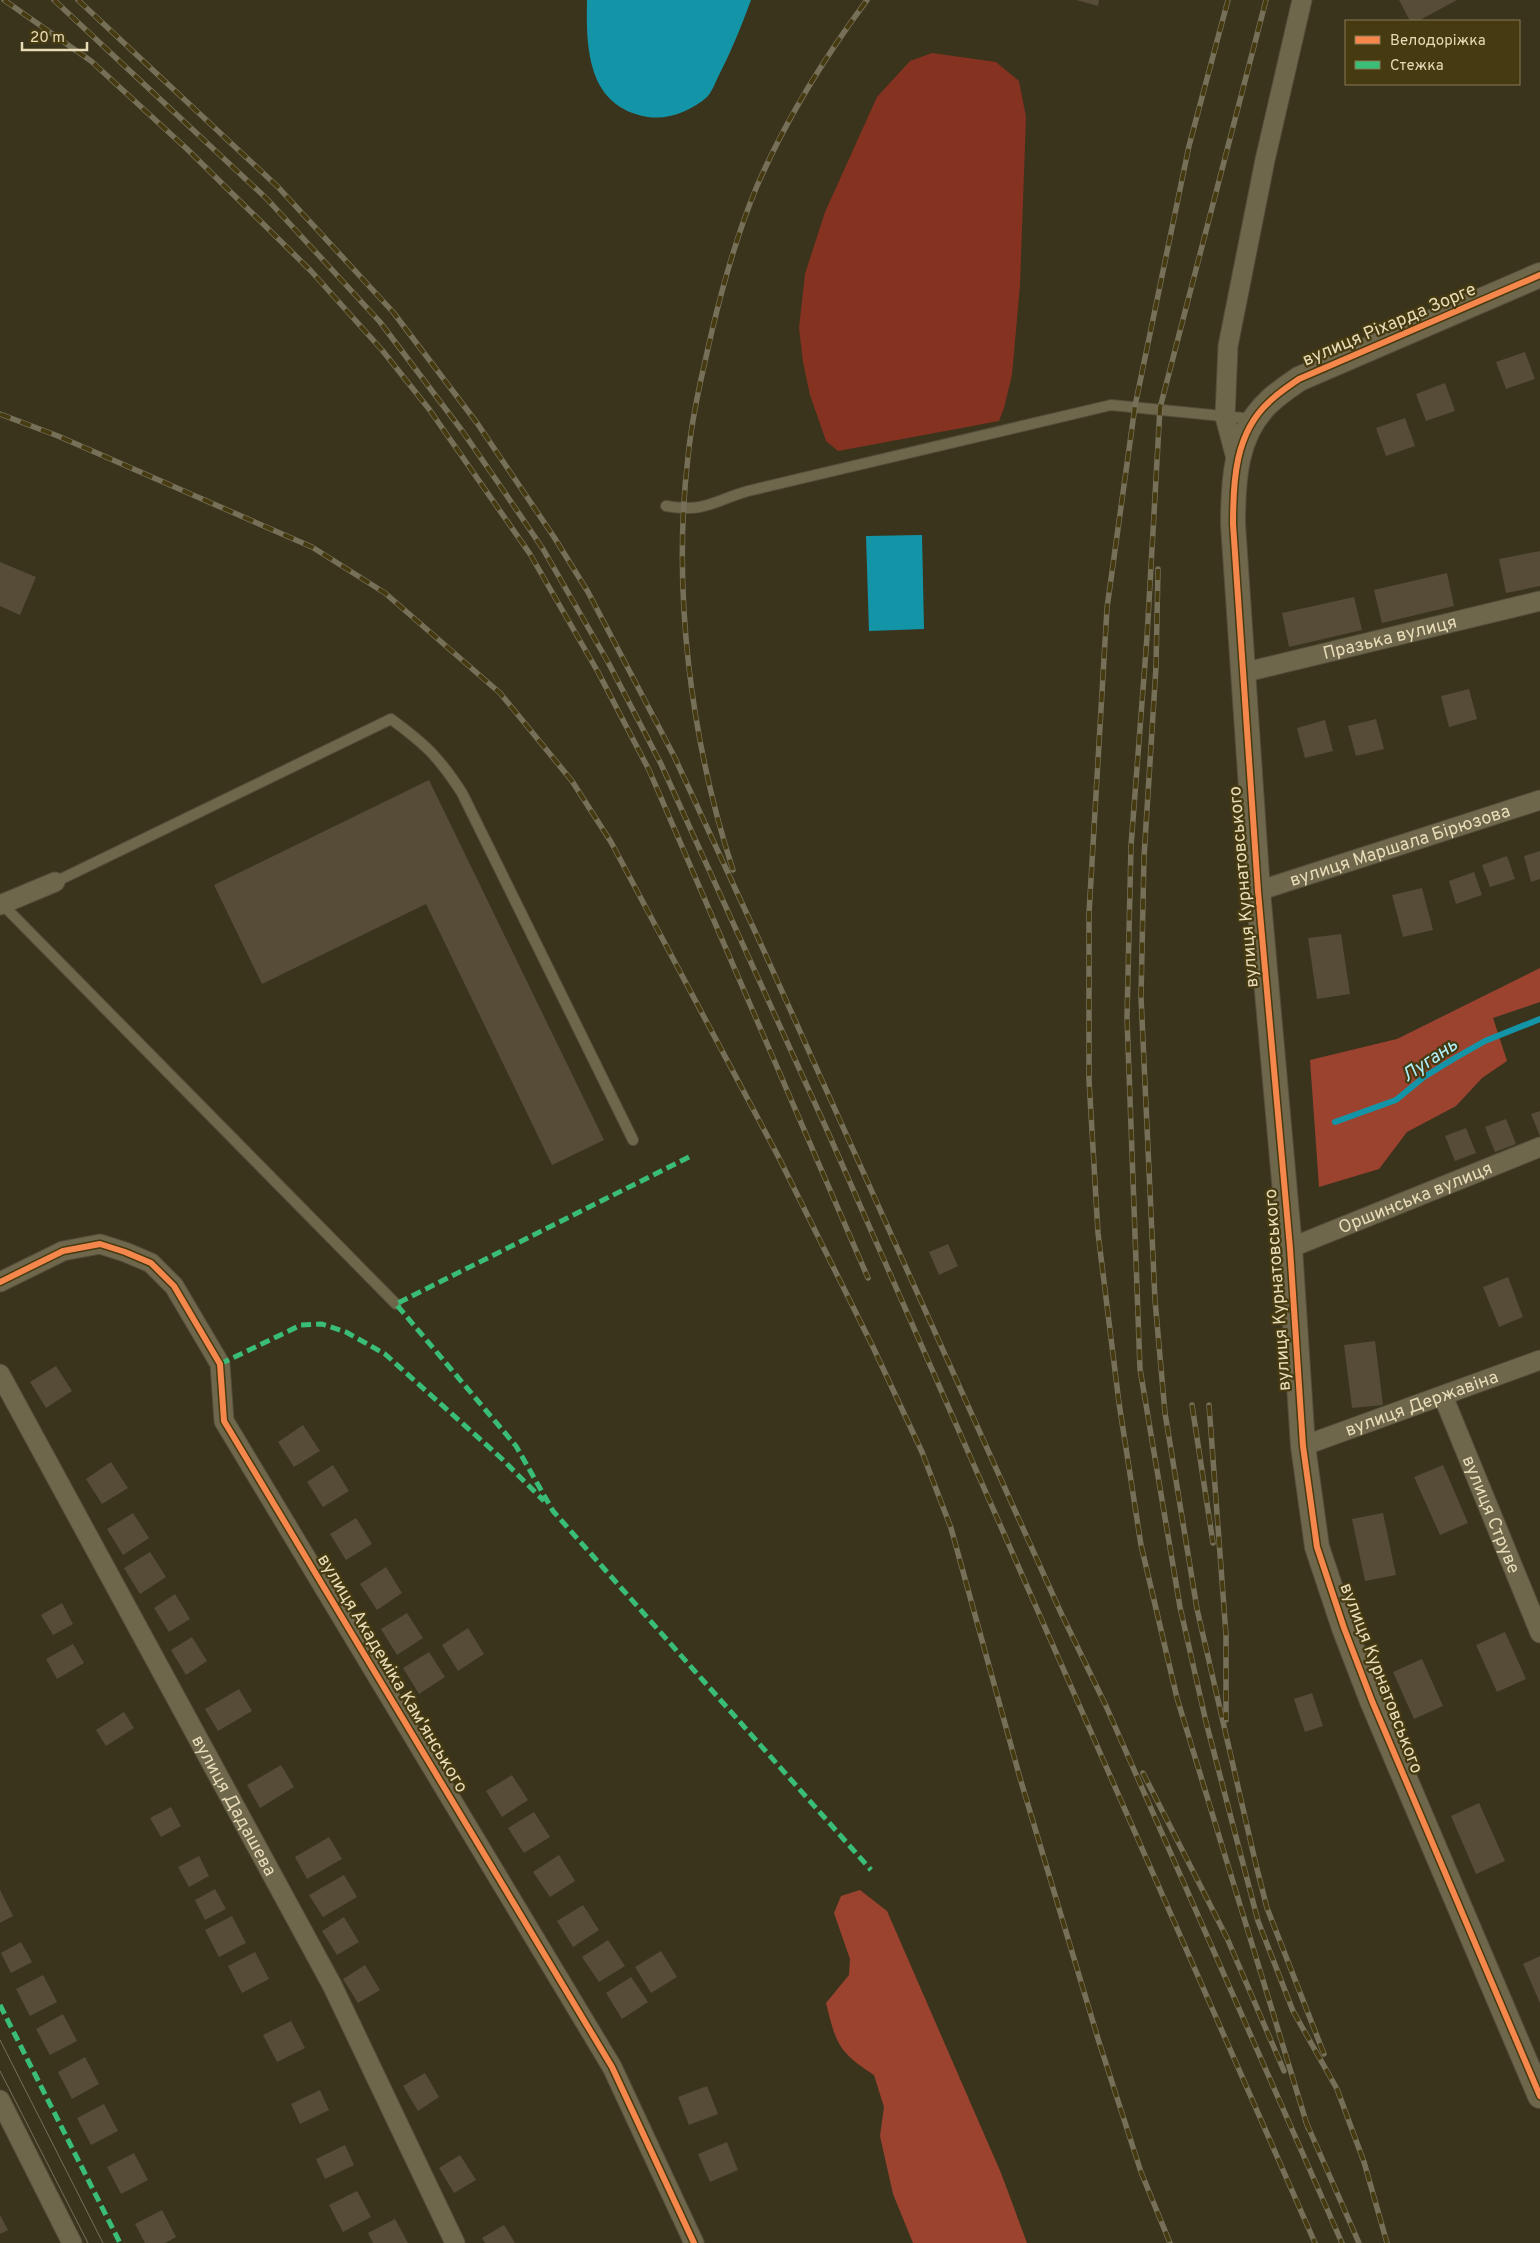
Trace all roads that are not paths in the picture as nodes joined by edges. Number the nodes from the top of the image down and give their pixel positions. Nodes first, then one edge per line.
1 (1302, 0) edge
2 (1540, 275) edge
3 (1225, 416) junction
4 (1245, 440) junction
5 (666, 506) dead end
6 (1540, 601) edge
7 (1242, 673) junction
8 (1540, 800) edge
9 (55, 882) joint
10 (1258, 891) junction
11 (1, 904) edge
12 (633, 1140) dead end
13 (1540, 1147) edge
14 (1290, 1248) junction
15 (0, 1282) edge
16 (396, 1304) dead end
17 (1540, 1360) edge
18 (0, 1374) edge
19 (1443, 1396) junction
20 (1303, 1446) junction
21 (1540, 1633) edge
22 (1540, 2096) edge
23 (0, 2100) edge
24 (72, 2243) edge
25 (455, 2243) edge
26 (694, 2243) edge

1 - 3 street
2 - 4 street, вулиця Ріхарда Зорге
3 - 4 street
3 - 4 lane
3 - 5 lane
4 - 7 street, вулиця Курнатовського
6 - 7 street, Празька вулиця
7 - 10 street, вулиця Курнатовського
8 - 10 street, вулиця Маршала Бірюзова
9 - 11 street
9 - 12 lane
10 - 14 street, вулиця Курнатовського
11 - 16 lane
13 - 14 street, Оршинська вулиця
14 - 20 street, вулиця Курнатовського
15 - 26 street, вулиця Академіка Кам'янського
17 - 19 street, вулиця Державіна
18 - 25 street, вулиця Дадашева
19 - 20 street, вулиця Державіна
19 - 21 street, вулиця Струве
20 - 22 street, вулиця Курнатовського
23 - 24 street

